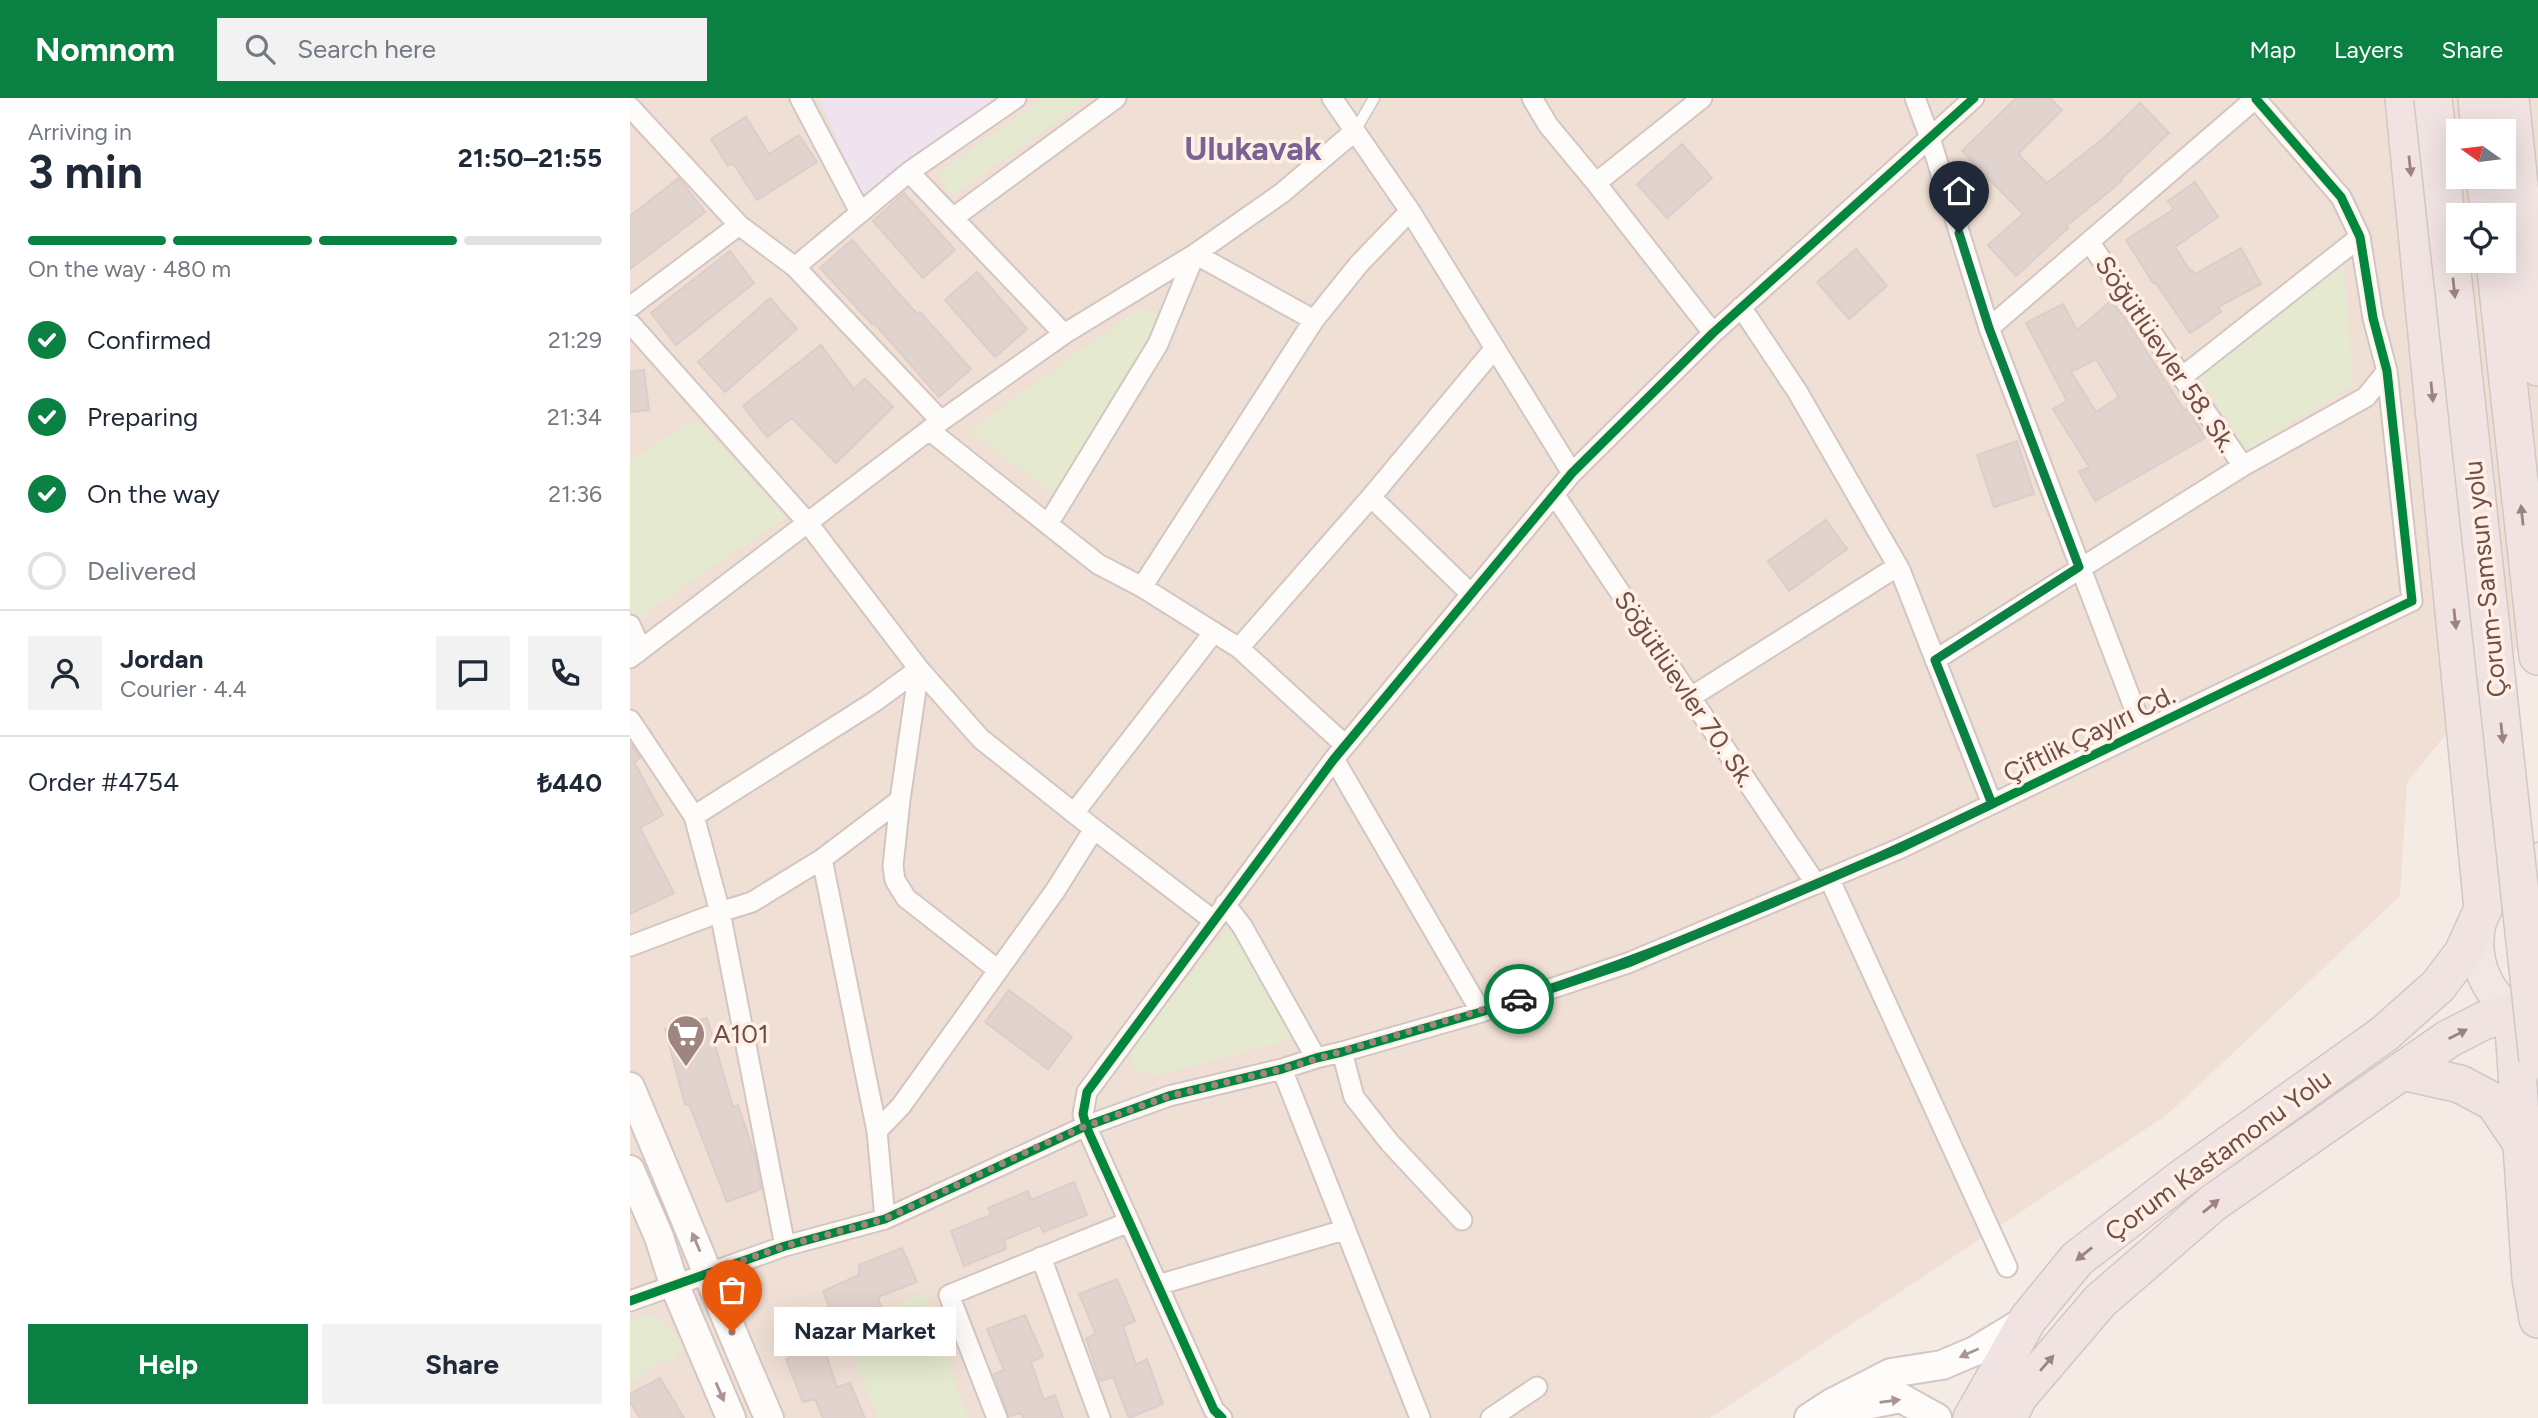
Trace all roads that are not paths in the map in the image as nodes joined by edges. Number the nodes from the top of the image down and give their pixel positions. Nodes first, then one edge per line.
1 (800, 98) edge
2 (1016, 98) edge
3 (1115, 98) edge
4 (1332, 98) edge
5 (1374, 98) edge
6 (1532, 98) edge
7 (1915, 98) edge
8 (1974, 98) edge
9 (2256, 98) edge
10 (2403, 98) edge
11 (2433, 98) edge
12 (2477, 98) edge
13 (2510, 98) edge
14 (1690, 102) edge
15 (630, 107) edge
16 (2479, 119) edge
17 (1355, 131) junction
18 (1930, 138) junction
19 (909, 173) junction
20 (1596, 183) junction
21 (1410, 211) junction
22 (860, 212) junction
23 (953, 218) junction
24 (739, 225) junction
25 (2360, 237) junction
26 (2090, 243) junction
27 (1195, 254) junction
28 (795, 267) junction
29 (2495, 273) edge
30 (630, 307) edge
31 (1741, 307) junction
32 (1314, 320) junction
33 (630, 323) edge
34 (1989, 328) junction
35 (1713, 333) junction
36 (1064, 334) junction
37 (1495, 348) junction
38 (2538, 367) edge
39 (2387, 371) junction
40 (2182, 377) junction
41 (935, 425) junction
42 (2242, 466) junction
43 (1572, 473) junction
44 (1554, 494) junction
45 (1371, 496) junction
46 (807, 522) junction
47 (1048, 524) junction
48 (1898, 566) junction
49 (2079, 567) junction
50 (1142, 587) junction
51 (1470, 593) junction
52 (630, 625) edge
53 (1214, 632) junction
54 (1239, 648) junction
55 (636, 654) edge
56 (2538, 656) edge
57 (1935, 660) junction
58 (919, 668) junction
59 (1690, 697) junction
60 (630, 720) edge
61 (2143, 731) junction
62 (1340, 752) junction
63 (900, 800) junction
64 (1992, 804) junction
65 (1074, 813) junction
66 (694, 816) junction
67 (1094, 829) junction
68 (2477, 849) junction
69 (822, 859) junction
70 (2538, 859) edge
71 (1822, 881) junction
72 (1225, 904) junction
73 (2483, 909) junction
74 (720, 912) junction
75 (1213, 920) junction
76 (630, 946) edge
77 (998, 970) junction
78 (1481, 1012) junction
79 (2525, 1018) edge
80 (2384, 1034) junction
81 (1342, 1052) junction
82 (1316, 1058) junction
83 (2538, 1060) edge
84 (1282, 1069) junction
85 (2402, 1071) junction
86 (630, 1087) edge
87 (1086, 1126) junction
88 (877, 1130) junction
89 (2521, 1142) junction
90 (630, 1170) edge
91 (885, 1219) junction
92 (1462, 1220) dead end
93 (1129, 1222) junction
94 (1344, 1230) junction
95 (785, 1246) junction
96 (1041, 1257) junction
97 (2007, 1267) dead end
98 (709, 1272) junction
99 (674, 1283) junction
100 (1158, 1285) junction
101 (630, 1301) edge
102 (2028, 1319) junction
103 (2538, 1319) edge
104 (1537, 1387) dead end
105 (1218, 1414) edge
106 (731, 1418) edge
107 (769, 1418) edge
108 (997, 1418) edge
109 (1100, 1418) edge
110 (1196, 1418) edge
111 (1420, 1418) edge
112 (1491, 1418) edge
113 (1809, 1418) edge
114 (1843, 1418) edge
115 (1937, 1418) edge
116 (1972, 1418) edge
117 (2008, 1418) edge

1 - 22 street
2 - 19 street
3 - 23 street
4 - 17 street
5 - 17 lane
6 - 20 street
7 - 18 street
8 - 18 street
9 - 25 street
9 - 26 street
10 -> 68 highway
11 -> 83 highway, Çorum-Samsun yolu, bridge
12 - 16 highway
13 - 38 highway
14 - 20 street
15 - 24 street
17 - 21 street
17 - 27 street
18 - 31 street
18 - 34 street
19 - 22 street
19 - 23 street
20 - 35 street
21 - 32 street
21 - 37 street
22 - 28 street
23 - 36 street
24 - 28 street
24 - 30 street
25 - 39 street
25 - 40 street
26 - 34 street
26 - 40 street, Söğütlüevler 58. Sk.
27 - 32 street
27 - 36 street
27 - 47 street
28 - 41 street
56 -> 29 highway, Çorum-Samsun yolu
31 - 35 street
31 - 48 street
32 - 50 street
33 - 46 street
34 - 49 street
35 - 43 street
36 - 41 street
37 - 43 street
37 - 45 street
39 - 42 street
39 - 61 street, Çiftlik Çayırı Cd.
40 - 42 street, Söğütlüevler 58. Sk.
41 - 46 street
41 - 47 street
42 - 49 street
43 - 44 street
44 - 51 street
44 - 59 street, Söğütlüevler 70. Sk.
45 - 51 street
45 - 54 street
46 - 55 street
46 - 58 street
47 - 50 street
48 - 57 street
48 - 59 street
49 - 57 street
49 - 61 street
50 - 53 street
51 - 62 street
52 - 55 street
53 - 54 street
53 - 65 street
54 - 62 street
57 - 64 street
58 - 63 street
58 - 65 street
58 - 66 street
59 - 71 street, Söğütlüevler 70. Sk.
60 - 66 street
61 - 64 street, Çiftlik Çayırı Cd.
62 - 72 street
62 - 78 street
63 - 69 street
63 - 77 street
64 - 71 street, Çiftlik Çayırı Cd.
65 - 67 street
66 - 74 street
67 - 75 street
67 - 77 street
68 - 73 highway
68 - 80 highway
69 - 74 street
69 - 88 street
70 - 73 main road
71 - 78 street, Çiftlik Çayırı Cd.
71 - 97 street, Söğütlüevler 70. Sk.
72 - 75 street
72 - 82 street
73 - 79 main road
73 - 80 highway, Çorum Kastamonu Yolu
74 - 76 street
74 - 95 street
75 - 87 street
77 - 88 street
78 - 81 street, Çiftlik Çayırı Cd.
85 -> 79 highway, Çorum Kastamonu Yolu
79 - 89 highway
80 -> 102 highway, Çorum Kastamonu Yolu
81 - 82 street, Çiftlik Çayırı Cd.
81 - 92 street
82 - 84 street, Çiftlik Çayırı Cd.
84 - 87 street, Çiftlik Çayırı Cd.
84 - 94 street
85 - 89 highway
117 -> 85 highway, Çorum Kastamonu Yolu
98 -> 86 street
87 - 91 street, Çiftlik Çayırı Cd.
87 - 93 street
88 - 91 street
89 - 103 highway
90 - 99 street
91 - 95 street, Çiftlik Çayırı Cd.
93 - 96 street
93 - 100 street
94 - 100 street
94 - 111 street
95 - 98 street, Çiftlik Çayırı Cd.
96 - 108 street
96 - 109 street
98 - 99 street, Çiftlik Çayırı Cd.
98 - 107 street
99 - 101 street, Çiftlik Çayırı Cd.
99 -> 106 street
100 - 105 street
102 -> 113 street
102 - 116 highway, Çorum Kastamonu Yolu
104 - 112 street
105 - 110 street
114 -> 115 street

